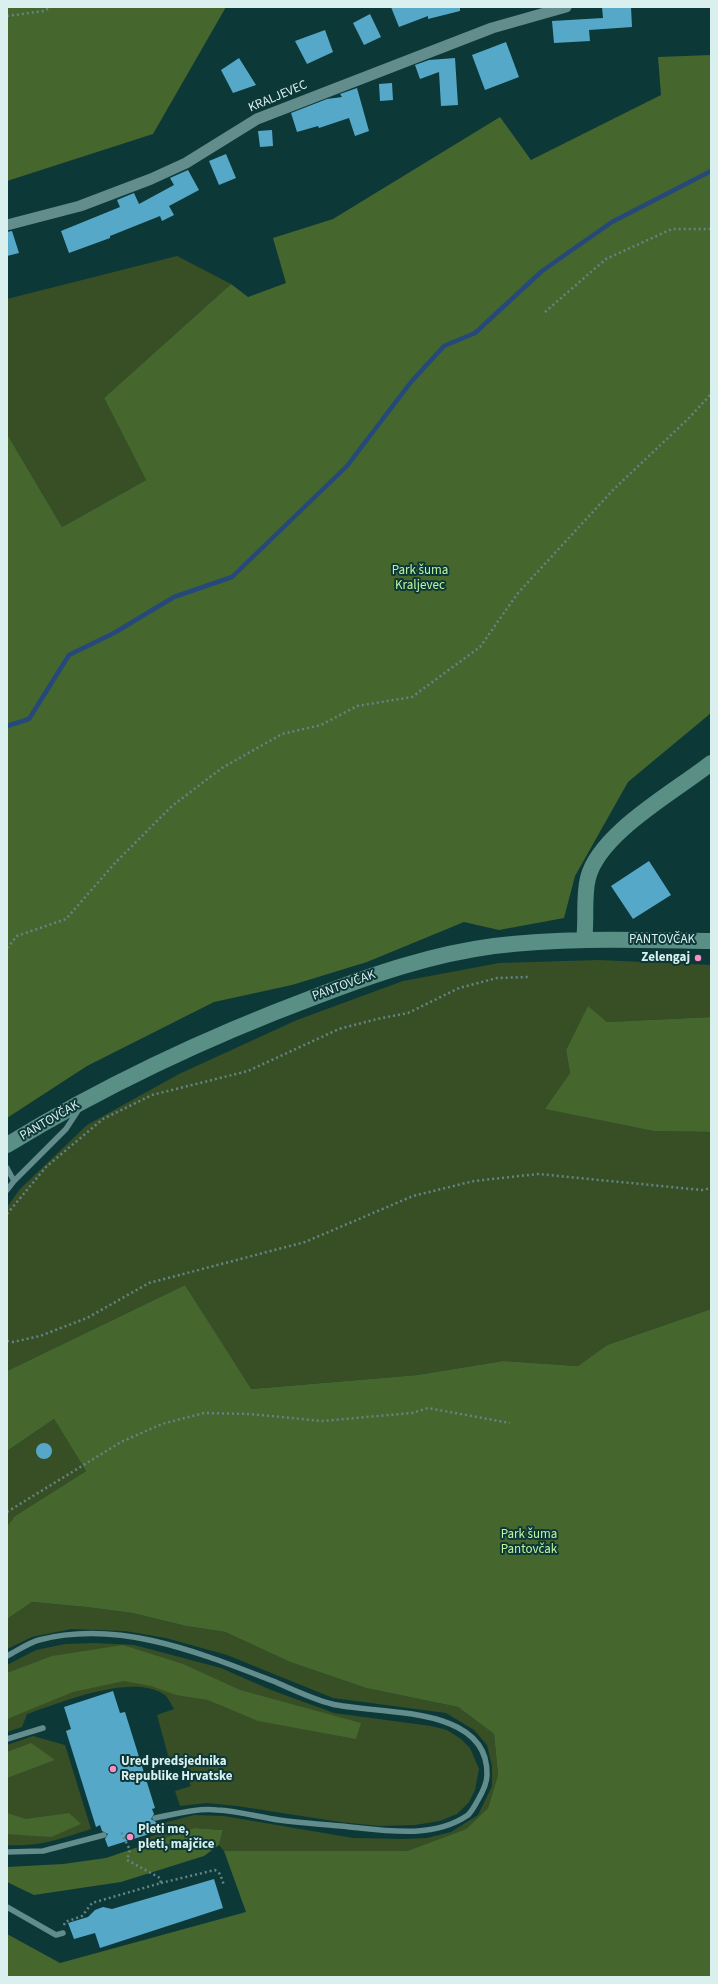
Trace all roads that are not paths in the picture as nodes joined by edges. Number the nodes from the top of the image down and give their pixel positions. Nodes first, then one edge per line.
1 (566, 7) edge
2 (7, 225) edge
3 (711, 762) edge
4 (584, 940) junction
5 (711, 941) edge
6 (83, 1101) junction
7 (7, 1146) edge
8 (7, 1168) edge
9 (14, 1181) junction
10 (7, 1190) edge
11 (7, 1656) edge
12 (42, 1728) dead end
13 (7, 1739) edge
14 (155, 1818) dead end
15 (104, 1835) dead end
16 (7, 1852) edge
17 (7, 1907) edge
18 (63, 1933) road end

1 - 2 street, KRALJEVEC
3 - 4 main road
4 - 5 main road, PANTOVČAK
4 - 6 main road, PANTOVČAK
6 - 7 main road, PANTOVČAK
6 - 9 lane
8 - 9 lane
9 - 10 lane
11 - 14 lane
12 - 13 lane
15 - 16 lane
17 - 18 lane

